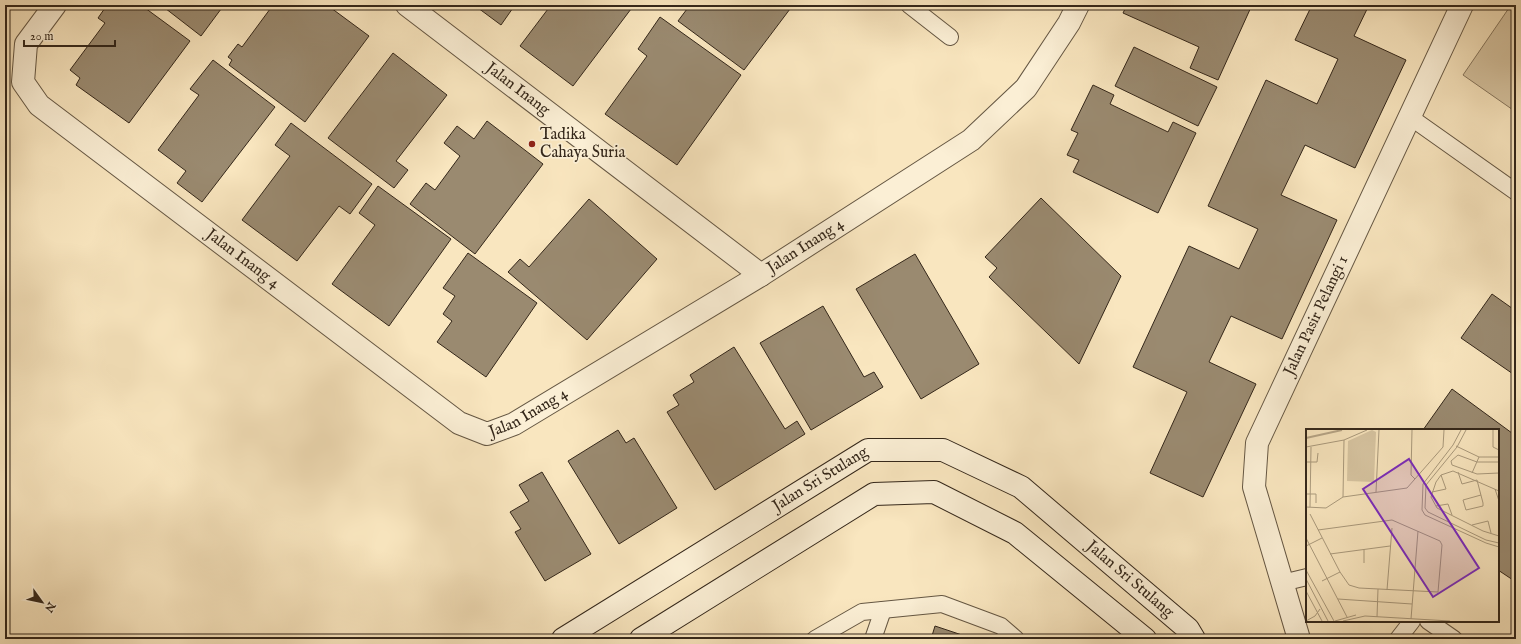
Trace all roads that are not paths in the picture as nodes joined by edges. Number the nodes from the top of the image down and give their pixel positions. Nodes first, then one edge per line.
1 (55, 5) edge
2 (407, 5) edge
3 (909, 5) edge
4 (1078, 5) edge
5 (1462, 5) edge
6 (950, 37) dead end
7 (1410, 117) junction
8 (1516, 192) edge
9 (761, 275) junction
10 (1306, 577) edge
11 (1282, 583) junction
12 (883, 610) junction
13 (1411, 622) edge
14 (1429, 622) edge
15 (563, 639) edge
16 (641, 639) edge
17 (815, 639) edge
18 (873, 639) edge
19 (1016, 639) edge
20 (1145, 639) edge
21 (1194, 639) edge
22 (1299, 639) edge
23 (1398, 639) edge
24 (1454, 639) edge

1 - 9 street, Jalan Inang 4
2 - 9 street, Jalan Inang
3 - 6 lane
4 - 9 street, Jalan Inang 4
5 - 7 street, Jalan Pasir Pelangi 1
7 - 8 lane
7 - 11 street, Jalan Pasir Pelangi 1
10 - 11 lane
11 - 22 street, Jalan Pasir Pelangi 1
12 - 17 lane
12 - 18 lane
12 - 19 lane
13 - 23 lane
14 - 24 lane
15 - 21 street, Jalan Sri Stulang
16 - 20 street

